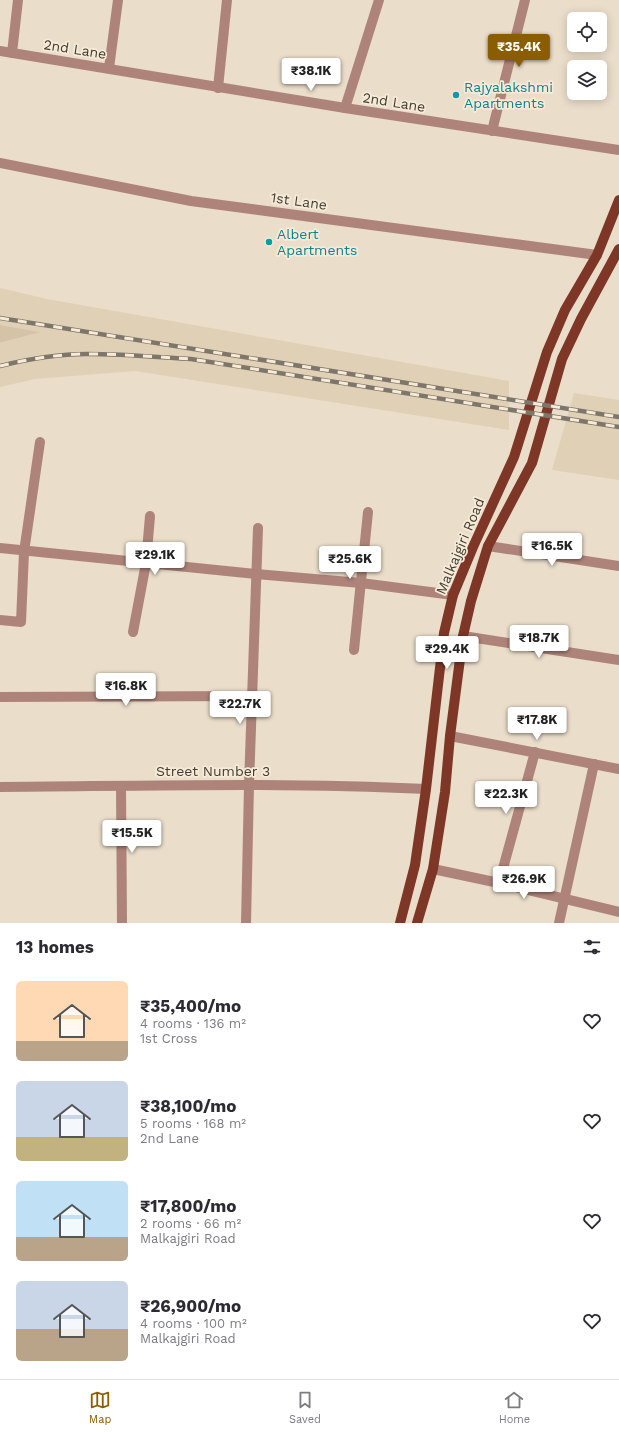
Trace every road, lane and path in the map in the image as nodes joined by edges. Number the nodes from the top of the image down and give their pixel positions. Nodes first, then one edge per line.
1 (18, 0) edge
2 (118, 0) edge
3 (227, 0) edge
4 (379, 0) edge
5 (525, 0) edge
6 (0, 51) edge
7 (12, 53) junction
8 (109, 68) junction
9 (218, 88) junction
10 (345, 108) junction
11 (492, 131) junction
12 (619, 150) edge
13 (0, 163) edge
14 (619, 200) edge
15 (619, 249) edge
16 (597, 255) junction
17 (40, 442) dead end
18 (368, 512) dead end
19 (150, 516) dead end
20 (258, 528) dead end
21 (488, 546) junction
22 (0, 548) edge
23 (24, 552) junction
24 (146, 563) junction
25 (619, 566) edge
26 (256, 574) junction
27 (361, 582) junction
28 (453, 595) junction
29 (0, 620) edge
30 (133, 632) dead end
31 (463, 636) junction
32 (354, 650) dead end
33 (619, 660) edge
34 (0, 696) edge
35 (252, 696) junction
36 (450, 736) junction
37 (535, 752) junction
38 (594, 764) junction
39 (619, 769) edge
40 (249, 785) junction
41 (121, 786) junction
42 (0, 787) edge
43 (426, 789) junction
44 (433, 869) junction
45 (499, 883) junction
46 (564, 898) junction
47 (619, 912) edge
48 (122, 923) edge
49 (246, 923) edge
50 (400, 923) edge
51 (417, 923) edge
52 (559, 923) edge

1 - 7 street
2 - 8 street
3 - 9 street
4 - 10 street
5 - 11 street
6 - 7 street, 2nd Lane
7 - 8 street, 2nd Lane
8 - 9 street, 2nd Lane
9 - 10 street, 2nd Lane
10 - 11 street, 2nd Lane
11 - 12 street, 2nd Lane
13 - 16 street, 1st Lane
14 - 16 main road, Malkajgiri Road
15 - 21 main road, Malkajgiri Road
16 - 28 main road, Malkajgiri Road
17 - 23 street
18 - 27 street
19 - 24 street
20 - 26 street
21 - 25 street
21 - 31 main road, Malkajgiri Road
22 - 23 street
23 - 24 street
23 - 29 street
24 - 26 street
24 - 30 street
26 - 27 street
26 - 35 street
27 - 28 street
27 - 32 street
28 - 43 main road, Malkajgiri Road
31 - 33 street
31 - 36 main road, Malkajgiri Road
34 - 35 street
35 - 40 street
36 - 37 street
36 - 44 main road, Malkajgiri Road
37 - 38 street
37 - 45 street
38 - 39 street
38 - 46 street
40 - 41 street, Street Number 3
40 - 43 street, Street Number 3
40 - 49 street
41 - 42 street, Street Number 3
41 - 48 street
43 - 50 main road, Malkajgiri Road
44 - 45 street
44 - 51 main road, Malkajgiri Road
45 - 46 street
46 - 47 street
46 - 52 street

